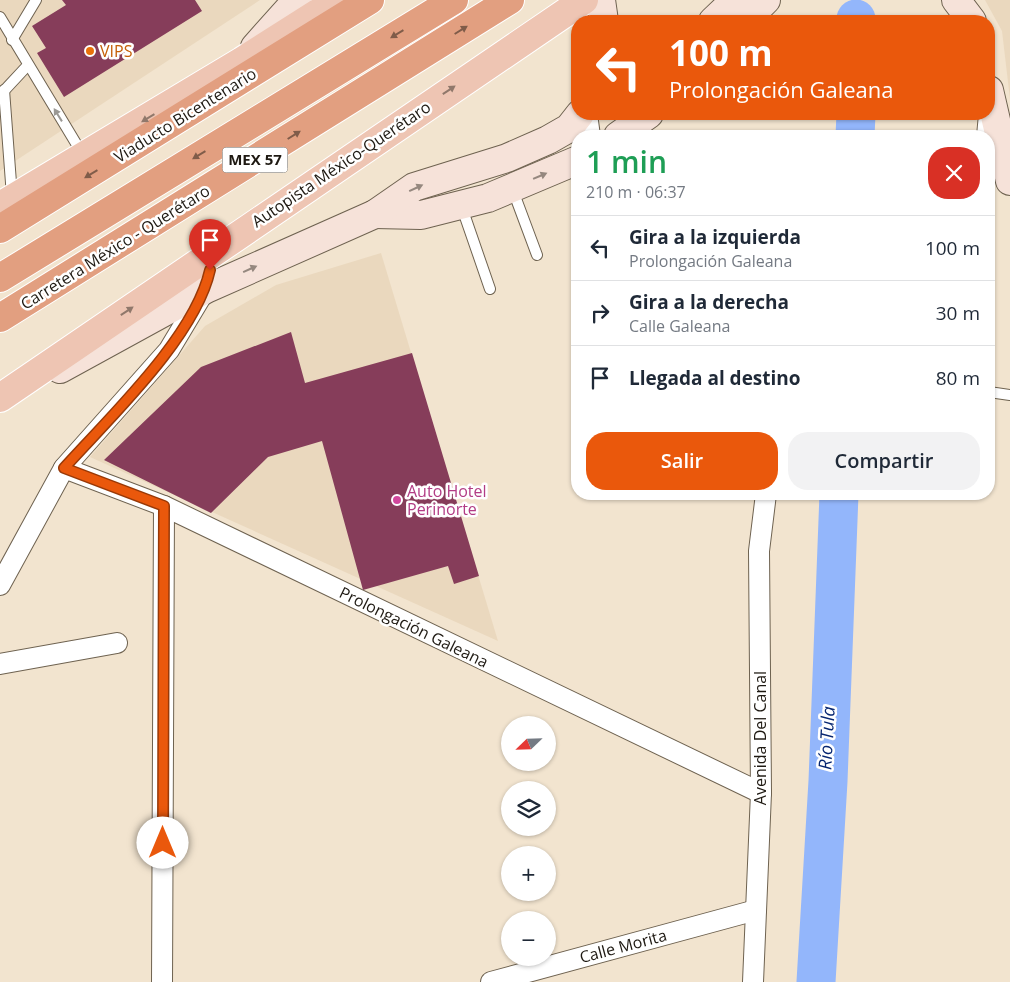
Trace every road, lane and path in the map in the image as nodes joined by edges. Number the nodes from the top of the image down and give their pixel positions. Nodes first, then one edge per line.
1 (36, 0) edge
2 (297, 0) edge
3 (338, 0) edge
4 (370, 0) edge
5 (454, 0) edge
6 (510, 0) edge
7 (584, 0) edge
8 (601, 0) edge
9 (734, 0) edge
10 (766, 0) edge
11 (956, 0) edge
12 (603, 15) edge
13 (719, 15) edge
14 (751, 15) edge
15 (967, 15) edge
16 (0, 17) edge
17 (12, 40) junction
18 (242, 61) junction
19 (28, 65) junction
20 (2, 92) edge
21 (995, 116) edge
22 (575, 120) edge
23 (641, 120) edge
24 (626, 130) edge
25 (84, 156) junction
26 (571, 163) edge
27 (1010, 181) edge
28 (512, 188) junction
29 (6, 203) edge
30 (460, 205) junction
31 (375, 214) junction
32 (98, 217) junction
33 (0, 229) edge
34 (214, 251) junction
35 (536, 255) dead end
36 (0, 262) edge
37 (0, 278) edge
38 (206, 289) junction
39 (490, 289) dead end
40 (0, 318) edge
41 (995, 393) edge
42 (1010, 395) edge
43 (0, 398) edge
44 (0, 403) edge
45 (64, 468) junction
46 (765, 500) edge
47 (164, 506) junction
48 (0, 585) edge
49 (117, 643) dead end
50 (0, 664) edge
51 (761, 793) junction
52 (756, 910) junction
53 (162, 982) edge
54 (491, 982) edge
55 (753, 982) edge

1 - 17 lane
2 - 18 main road
3 - 18 main road
4 -> 33 highway, Viaducto Bicentenario
5 -> 32 highway, Carretera México - Querétaro / MEX 57
40 -> 6 highway, Carretera México - Querétaro / MEX 57
34 -> 7 main road, Autopista México-Querétaro
8 - 12 main road
9 - 13 main road
10 - 14 main road
11 - 15 main road
16 - 17 lane
17 - 19 lane
18 -> 25 main road
19 - 20 lane
25 -> 19 lane
20 - 29 lane
21 - 27 main road
31 -> 22 main road
23 - 24 main road
25 - 29 main road
28 -> 26 main road
28 - 30 main road
28 - 35 lane
30 - 31 main road
30 - 39 lane
38 -> 31 main road
32 - 36 highway
32 - 37 highway, Carretera México - Querétaro / MEX 57
34 - 38 street
43 -> 34 main road, Autopista México-Querétaro
38 - 44 main road
38 - 45 street
41 - 42 lane
45 - 47 street, Prolongación Galeana
45 - 48 street
46 - 51 street, Avenida Del Canal
47 - 51 street, Prolongación Galeana
47 - 53 street
49 - 50 street
51 - 52 street, Avenida Del Canal
52 - 54 street, Calle Morita
52 - 55 street, Avenida Del Canal

